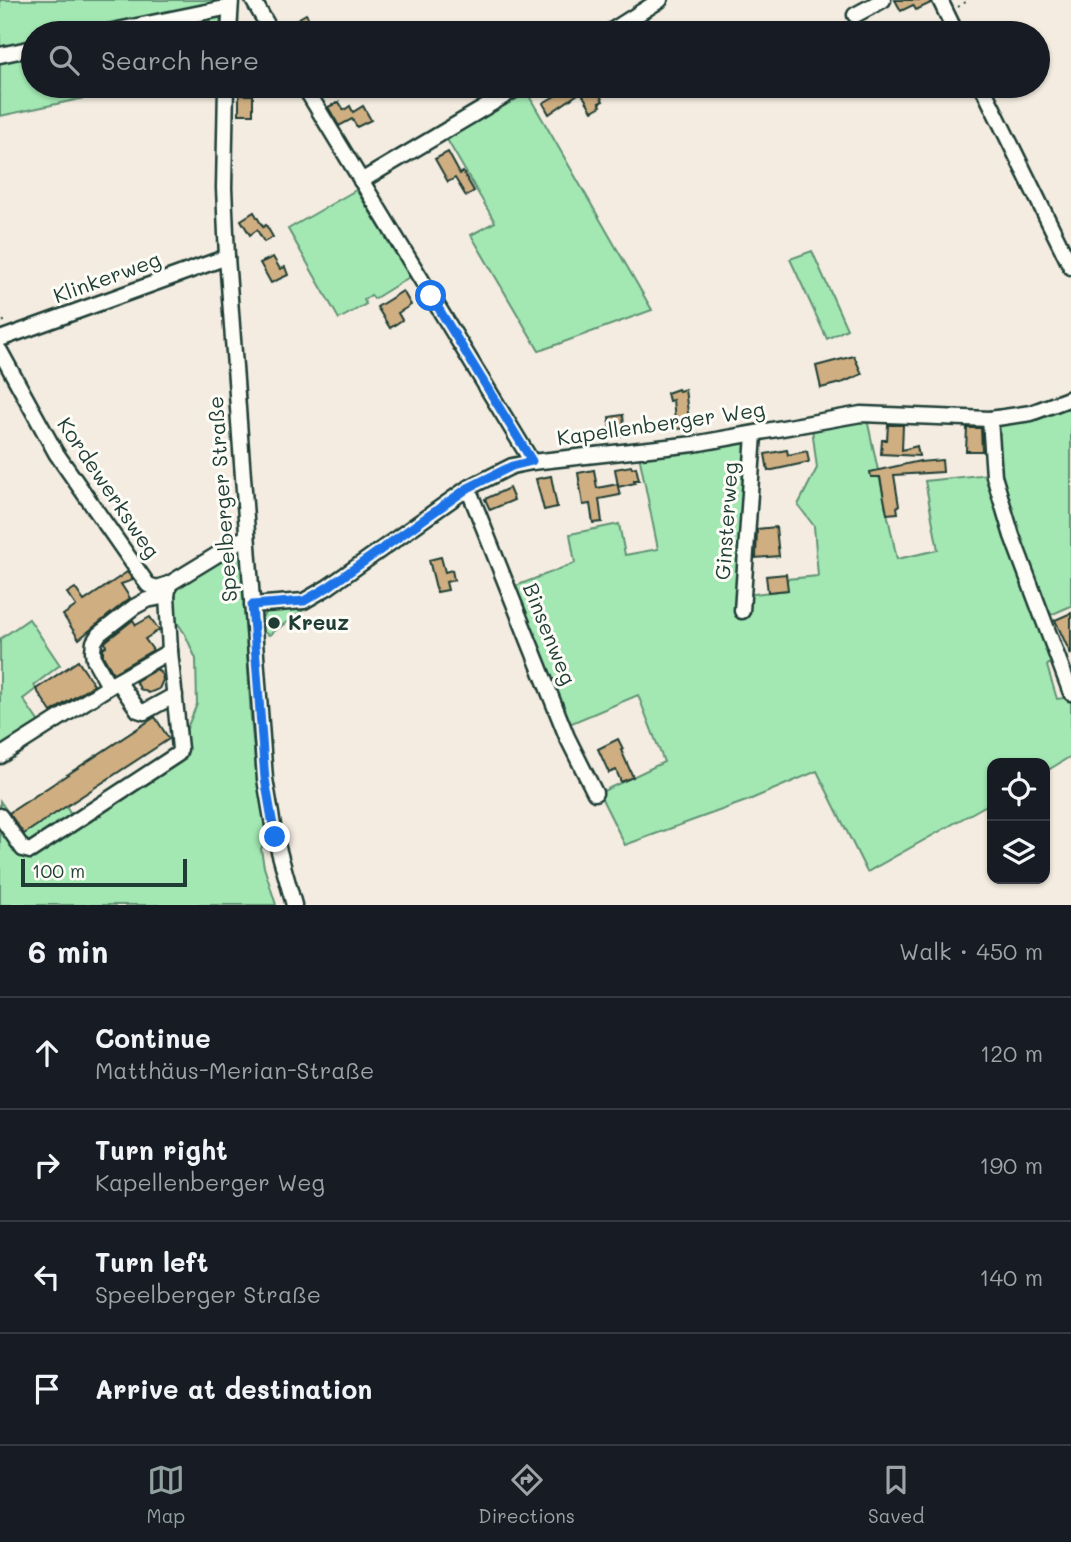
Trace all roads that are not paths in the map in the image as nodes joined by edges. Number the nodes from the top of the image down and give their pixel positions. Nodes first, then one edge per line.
1 (253, 0) edge
2 (660, 0) edge
3 (883, 0) edge
4 (940, 0) edge
5 (230, 4) edge
6 (855, 15) dead end
7 (156, 21) edge
8 (265, 21) edge
9 (627, 21) edge
10 (950, 21) edge
11 (21, 51) edge
12 (0, 55) edge
13 (226, 98) edge
14 (311, 98) edge
15 (501, 98) edge
16 (988, 98) edge
17 (361, 181) junction
18 (227, 257) junction
19 (1071, 267) edge
20 (0, 339) edge
21 (0, 351) edge
22 (1071, 398) edge
23 (990, 419) junction
24 (754, 434) junction
25 (532, 461) junction
26 (468, 488) junction
27 (246, 537) junction
28 (168, 590) junction
29 (252, 605) junction
30 (742, 611) dead end
31 (170, 650) junction
32 (114, 684) junction
33 (1071, 693) edge
34 (175, 695) junction
35 (0, 756) edge
36 (595, 793) dead end
37 (0, 817) edge
38 (294, 905) edge

1 - 8 street
2 - 9 street
3 - 6 street
4 - 10 street
5 - 7 street
11 - 12 street
13 - 18 street, Speelberger Straße
14 - 17 street
15 - 17 street
16 - 19 street
17 - 25 street
18 - 20 street, Klinkerweg
18 - 27 street, Speelberger Straße
21 - 28 street, Kordewerksweg
22 - 23 street, Kapellenberger Weg
23 - 24 street, Kapellenberger Weg
23 - 33 street
24 - 25 street, Kapellenberger Weg
24 - 30 street, Ginsterweg
25 - 26 street, Kapellenberger Weg
26 - 29 street, Kapellenberger Weg
26 - 36 street, Binsenweg
27 - 28 street, Kordewerksweg
27 - 29 street, Speelberger Straße
28 - 31 street
28 - 32 street
29 - 38 street, Speelberger Straße
31 - 32 street
31 - 34 street
32 - 34 street
32 - 35 street
34 - 37 street

